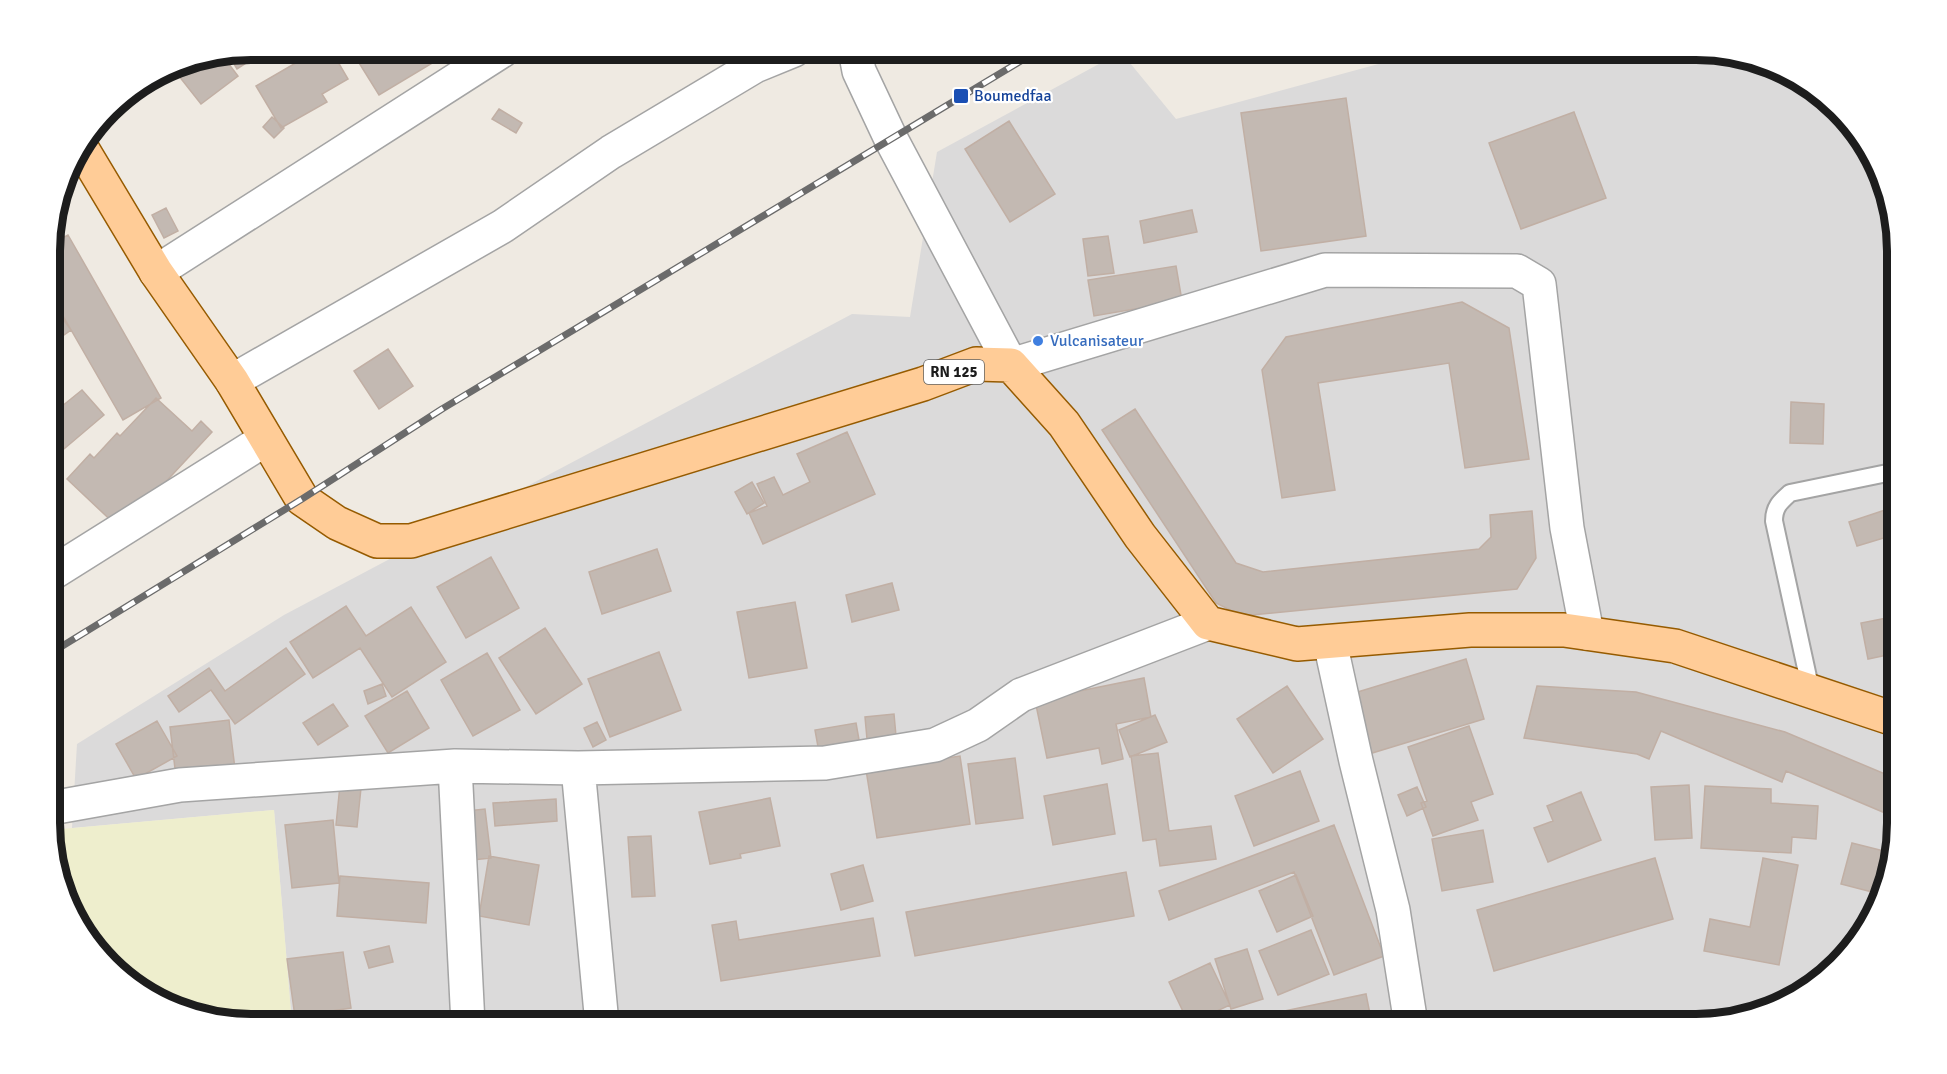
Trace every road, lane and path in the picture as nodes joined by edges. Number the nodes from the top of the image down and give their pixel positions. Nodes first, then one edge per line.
1 (487, 60) edge
2 (770, 60) edge
3 (857, 60) edge
4 (87, 153) edge
5 (156, 272) junction
6 (1011, 365) junction
7 (232, 381) junction
8 (266, 439) junction
9 (1887, 473) edge
10 (60, 568) edge
11 (1208, 623) junction
12 (1587, 633) junction
13 (1330, 642) junction
14 (1811, 692) junction
15 (1887, 717) edge
16 (455, 766) junction
17 (578, 768) junction
18 (60, 806) edge
19 (467, 1014) edge
20 (601, 1014) edge
21 (1409, 1014) edge

1 - 5 street
2 - 7 street
3 - 6 street
4 - 5 main road, RN 125
5 - 7 main road, RN 125
6 - 8 main road, RN 125
6 - 11 main road
6 - 12 street
7 - 8 main road, RN 125
8 - 10 street
9 - 14 lane
11 - 13 main road
11 - 17 street
12 - 13 main road
12 - 14 main road
13 - 21 street
14 - 15 main road
16 - 17 street
16 - 18 street
16 - 19 street
17 - 20 street

